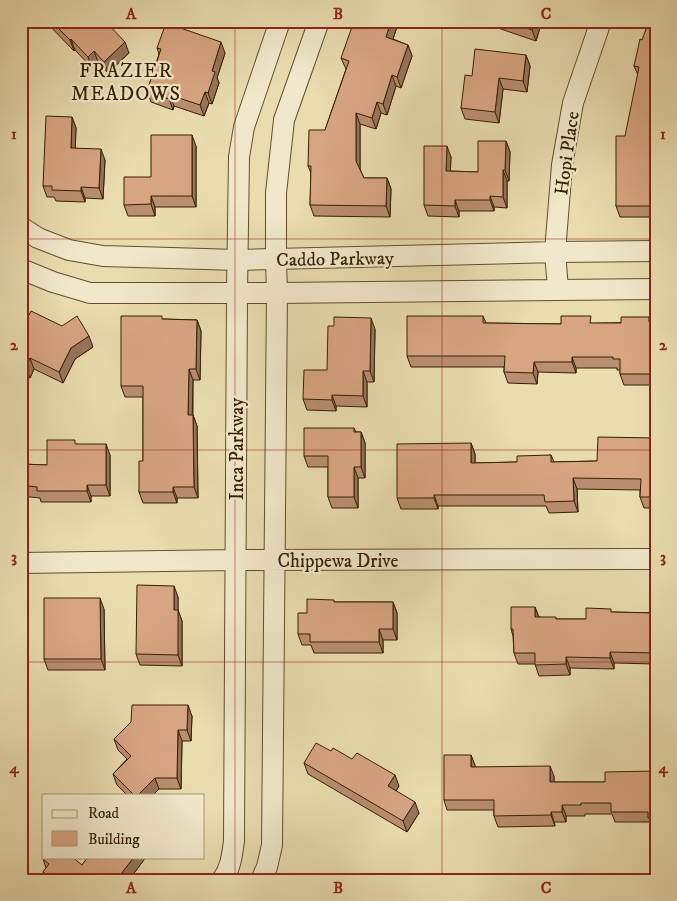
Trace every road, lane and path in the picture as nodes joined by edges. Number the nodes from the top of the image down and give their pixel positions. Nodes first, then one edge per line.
1 (319, 21) edge
2 (602, 21) edge
3 (276, 22) edge
4 (21, 227) edge
5 (656, 251) edge
6 (555, 252) junction
7 (276, 259) junction
8 (238, 260) junction
9 (21, 269) edge
10 (558, 289) junction
11 (656, 289) edge
12 (237, 293) junction
13 (277, 293) junction
14 (656, 559) edge
15 (236, 560) junction
16 (274, 560) junction
17 (21, 563) edge
18 (230, 878) edge
19 (261, 880) edge

1 - 7 street, Inca Parkway
2 - 6 street, Hopi Place
3 - 8 street, Inca Parkway
4 - 8 street, Caddo Parkway
5 - 6 street, Caddo Parkway
6 - 7 street, Caddo Parkway
6 - 10 street, Hopi Place
7 - 8 street, Caddo Parkway
7 - 13 street, Inca Parkway
8 - 12 street, Inca Parkway
9 - 12 street, Caddo Parkway
10 - 11 street, Caddo Parkway
10 - 13 street, Caddo Parkway
12 - 13 street, Caddo Parkway
12 - 15 street, Inca Parkway
13 - 16 street, Inca Parkway
14 - 16 street, Chippewa Drive
15 - 16 street, Chippewa Drive
15 - 17 street, Chippewa Drive
15 - 18 street, Inca Parkway
16 - 19 street, Inca Parkway

